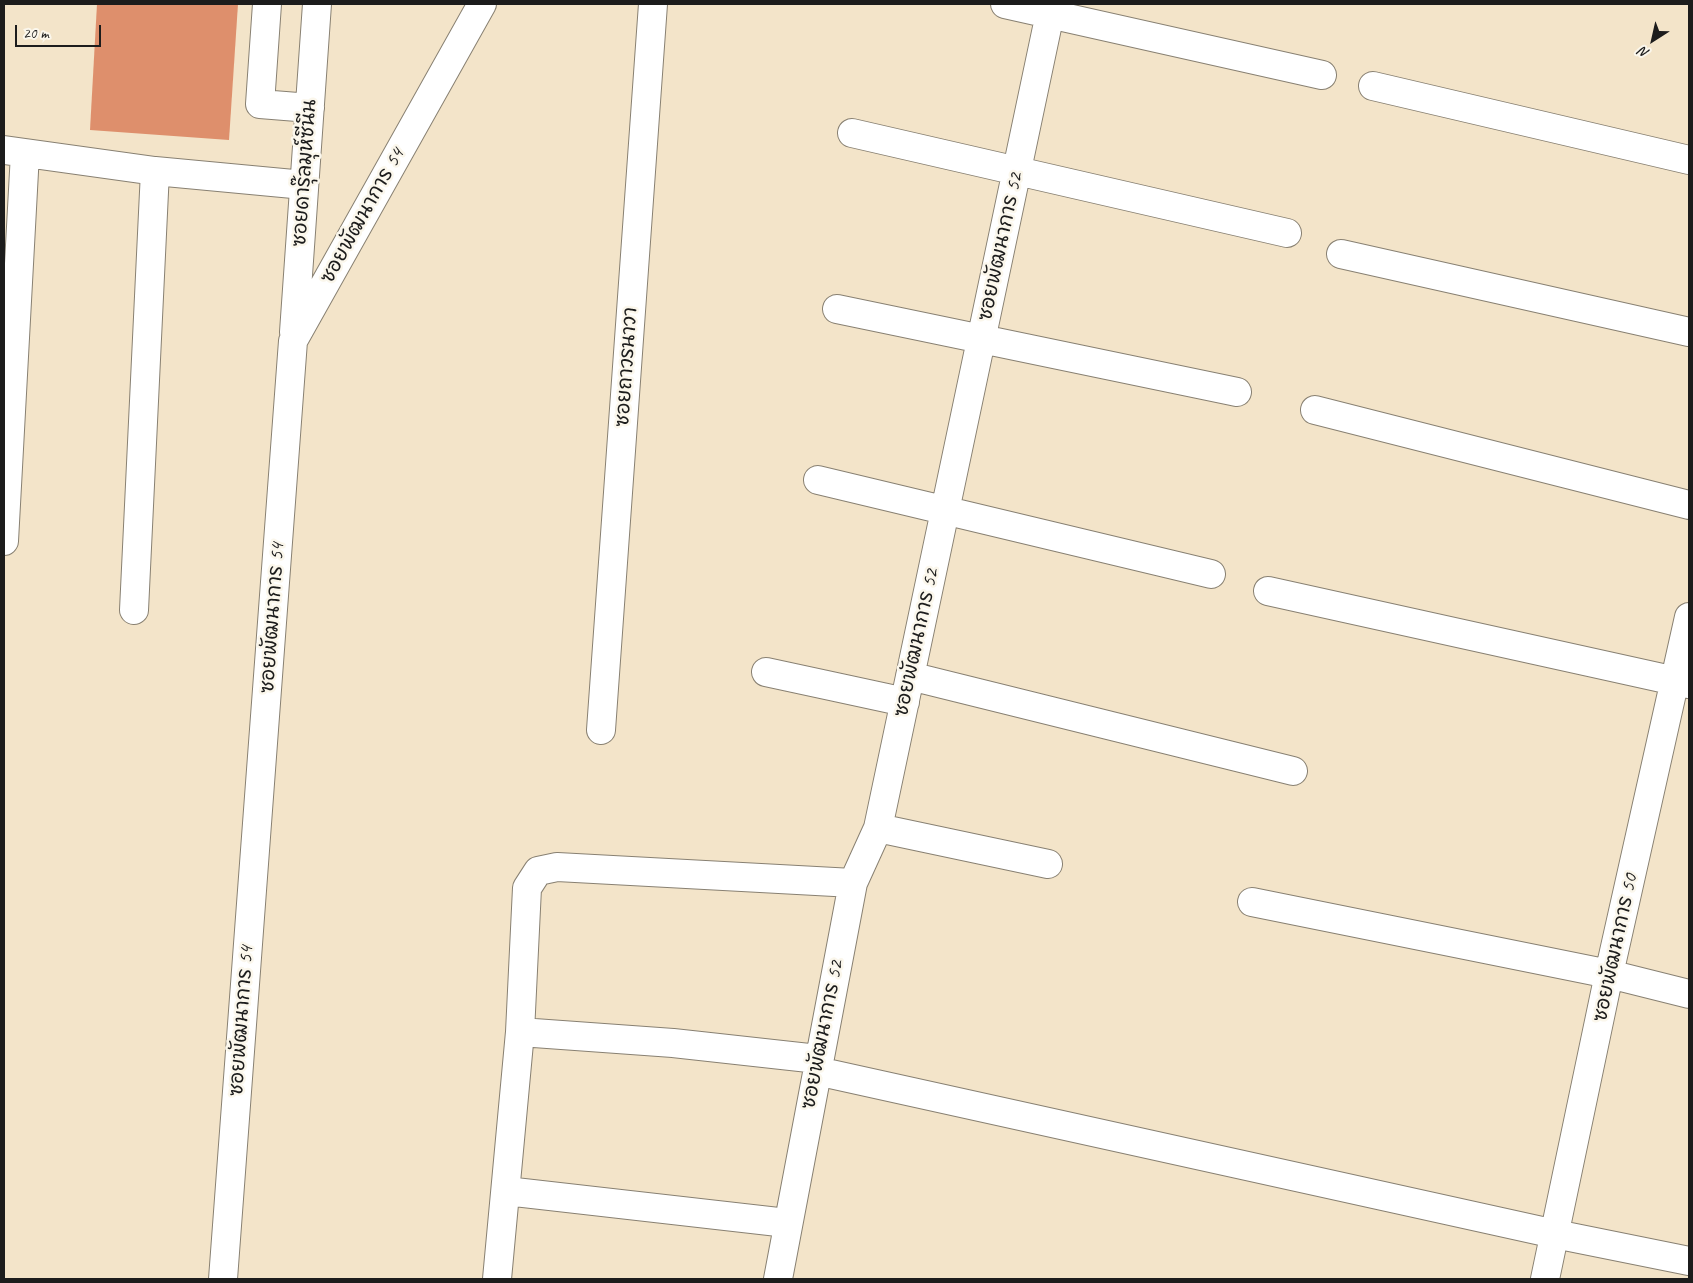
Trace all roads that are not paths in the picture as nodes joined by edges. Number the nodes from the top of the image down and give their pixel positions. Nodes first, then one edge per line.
1 (267, 4) edge
2 (317, 4) edge
3 (482, 4) edge
4 (653, 4) edge
5 (1005, 4) edge
6 (1051, 9) edge
7 (1322, 75) dead end
8 (1372, 86) dead end
9 (310, 108) junction
10 (852, 133) dead end
11 (14, 151) edge
12 (1689, 160) edge
13 (155, 171) junction
14 (1016, 171) junction
15 (304, 185) junction
16 (1287, 233) dead end
17 (1341, 254) dead end
18 (837, 309) dead end
19 (1689, 332) edge
20 (981, 339) junction
21 (293, 341) junction
22 (1237, 392) dead end
23 (1315, 410) dead end
24 (818, 480) dead end
25 (1689, 505) edge
26 (945, 510) junction
27 (4, 541) edge
28 (1211, 574) dead end
29 (1268, 591) dead end
30 (134, 610) dead end
31 (1689, 617) edge
32 (766, 672) dead end
33 (910, 676) junction
34 (1683, 683) edge
35 (905, 702) junction
36 (600, 730) dead end
37 (1293, 771) dead end
38 (878, 828) junction
39 (1048, 864) dead end
40 (853, 882) junction
41 (1252, 902) dead end
42 (1610, 974) junction
43 (1689, 994) edge
44 (520, 1032) junction
45 (817, 1065) junction
46 (506, 1191) junction
47 (787, 1223) junction
48 (1555, 1234) junction
49 (1689, 1261) edge
50 (223, 1279) edge
51 (497, 1279) edge
52 (778, 1279) edge
53 (1545, 1279) edge

1 - 9 street
2 - 9 street, ซอยดารุ๊ลมุห์ซีนีน
3 - 21 street, ซอยพัฒนาการ 54
4 - 36 street, ซอยถาวรนาวา
5 - 6 street
6 - 7 street
6 - 14 street, ซอยพัฒนาการ 52
8 - 12 street
9 - 15 street, ซอยดารุ๊ลมุห์ซีนีน
10 - 14 street
11 - 13 street
11 - 27 street
13 - 15 street
13 - 30 street
14 - 16 street
14 - 20 street, ซอยพัฒนาการ 52
15 - 21 street, ซอยดารุ๊ลมุห์ซีนีน
17 - 19 street
18 - 20 street
20 - 22 street
20 - 26 street, ซอยพัฒนาการ 52
21 - 50 street, ซอยพัฒนาการ 54
23 - 25 street
24 - 26 street
26 - 28 street
26 - 33 street, ซอยพัฒนาการ 52
29 - 34 street
31 - 34 street, ซอยพัฒนาการ 50
32 - 35 street
33 - 35 street, ซอยพัฒนาการ 52
33 - 37 street
34 - 42 street, ซอยพัฒนาการ 50
35 - 38 street, ซอยพัฒนาการ 52
38 - 39 street
38 - 40 street, ซอยพัฒนาการ 52
40 - 44 street
40 - 45 street, ซอยพัฒนาการ 52
41 - 42 street
42 - 43 street
42 - 48 street, ซอยพัฒนาการ 50
44 - 45 street
44 - 46 street
45 - 47 street, ซอยพัฒนาการ 52
45 - 48 street
46 - 47 street
46 - 51 street
47 - 52 street, ซอยพัฒนาการ 52
48 - 49 street
48 - 53 street, ซอยพัฒนาการ 50

